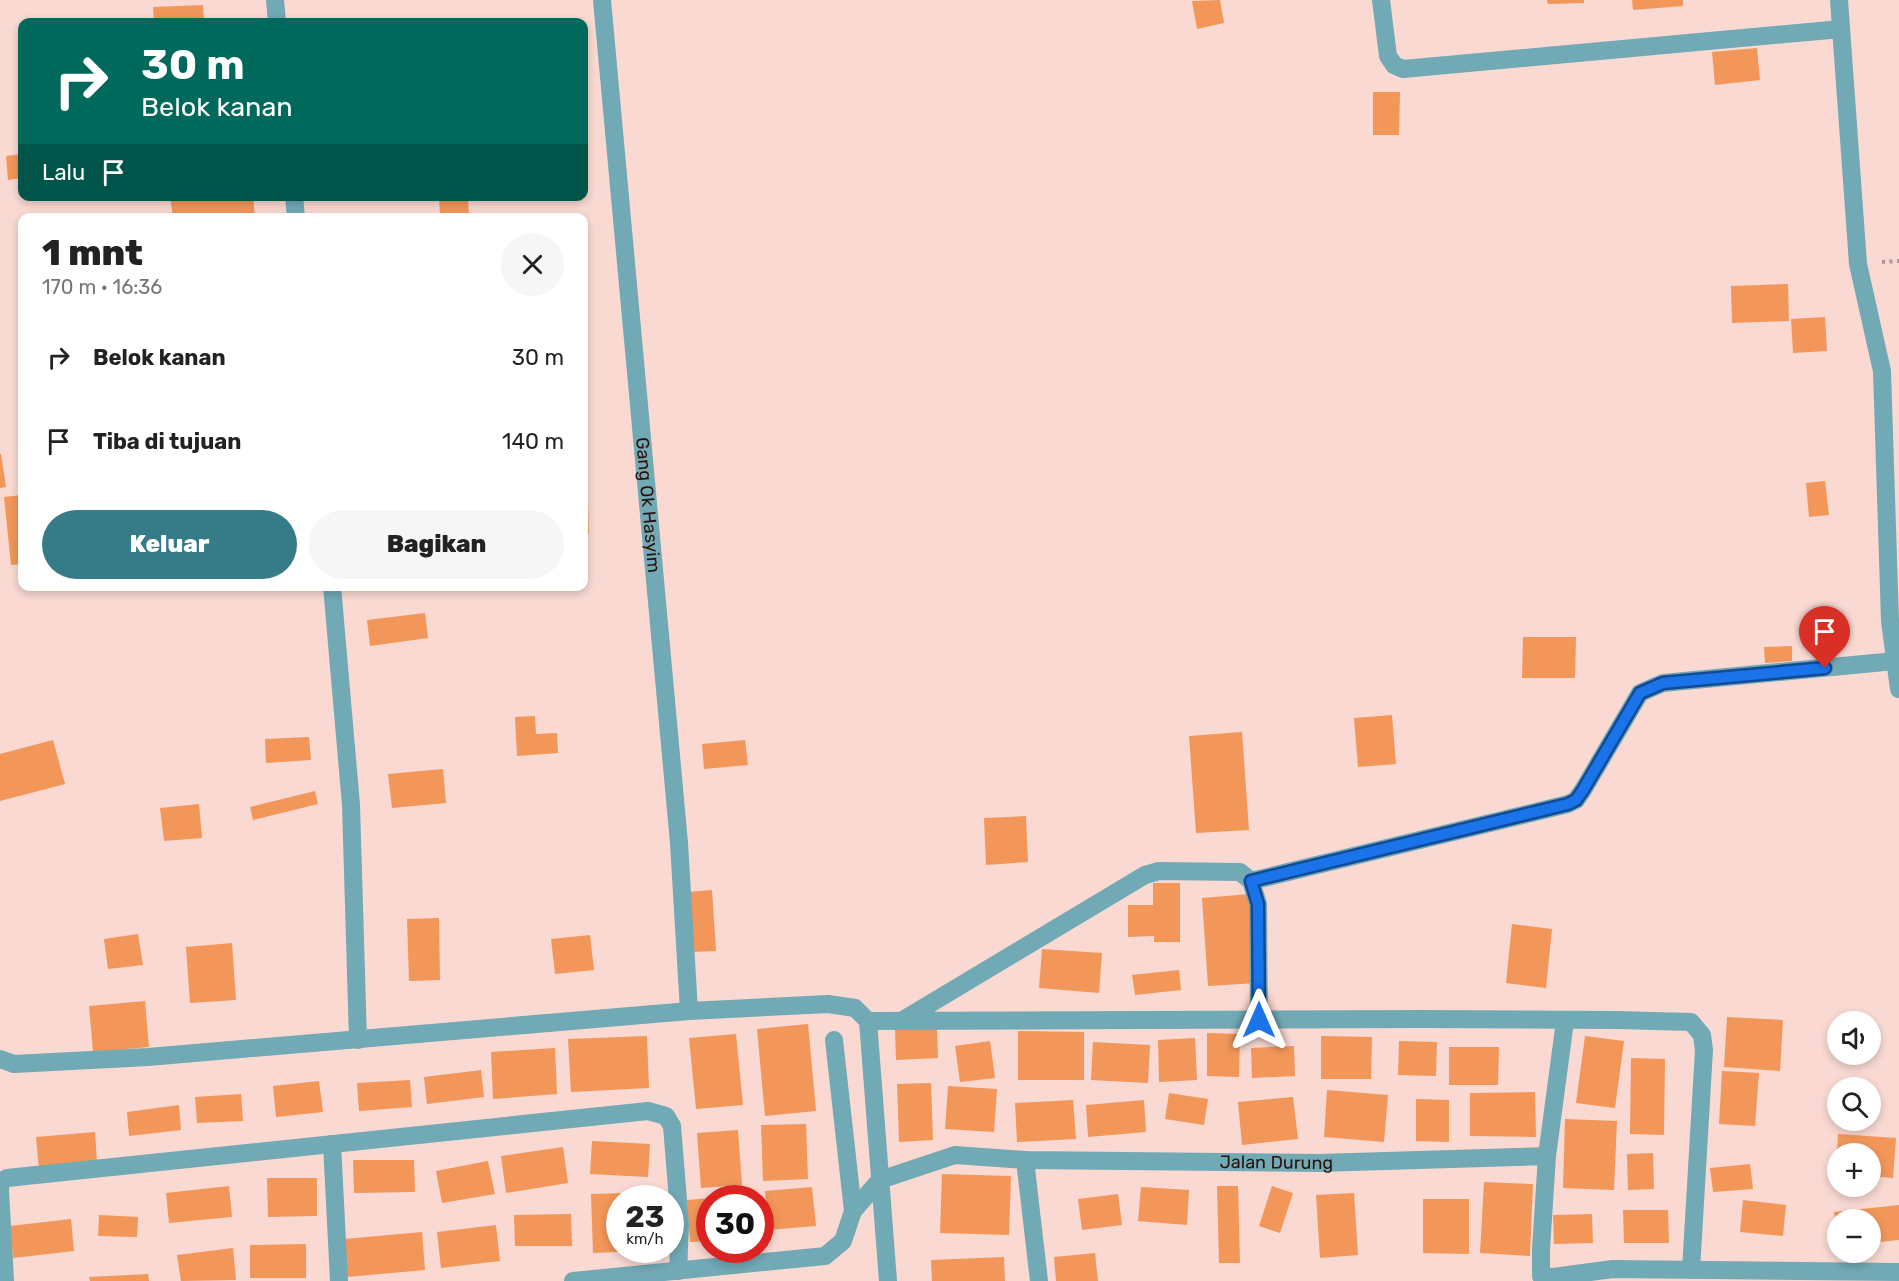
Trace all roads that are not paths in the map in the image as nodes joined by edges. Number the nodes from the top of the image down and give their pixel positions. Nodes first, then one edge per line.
1 (275, 0) edge
2 (602, 0) edge
3 (1381, 0) edge
4 (1839, 0) edge
5 (277, 18) edge
6 (1841, 29) junction
7 (1891, 371) edge
8 (332, 591) edge
9 (1894, 621) edge
10 (1895, 661) junction
11 (1899, 689) edge
12 (1251, 881) junction
13 (689, 1011) junction
14 (1259, 1020) junction
15 (868, 1021) junction
16 (902, 1021) junction
17 (1565, 1021) junction
18 (358, 1040) junction
19 (834, 1040) dead end
20 (0, 1059) edge
21 (332, 1144) junction
22 (1547, 1156) junction
23 (1025, 1160) junction
24 (880, 1180) junction
25 (0, 1189) edge
26 (853, 1211) junction
27 (1690, 1270) junction
28 (678, 1271) junction
29 (1899, 1272) edge
30 (5, 1281) edge
31 (339, 1281) edge
32 (573, 1281) edge
33 (888, 1281) edge
34 (1039, 1281) edge

1 - 5 street
2 - 13 street, Gang Ok Hasyim
3 - 6 street
4 - 6 street
6 - 7 street
7 - 9 street
8 - 18 street
9 - 10 street
10 - 11 street
10 - 12 street
12 - 14 street
12 - 16 street
13 - 15 street
13 - 18 street
14 - 16 street
14 - 17 street
15 - 16 street
15 - 24 street
17 - 22 street
17 - 27 street
18 - 20 street
19 - 26 street
21 - 25 street
21 - 28 street
21 - 31 street
22 - 23 street, Jalan Durung
22 - 27 street
23 - 24 street, Jalan Durung
23 - 34 street
24 - 26 street
24 - 33 street
25 - 30 street
26 - 28 street
27 - 29 street
28 - 32 street

